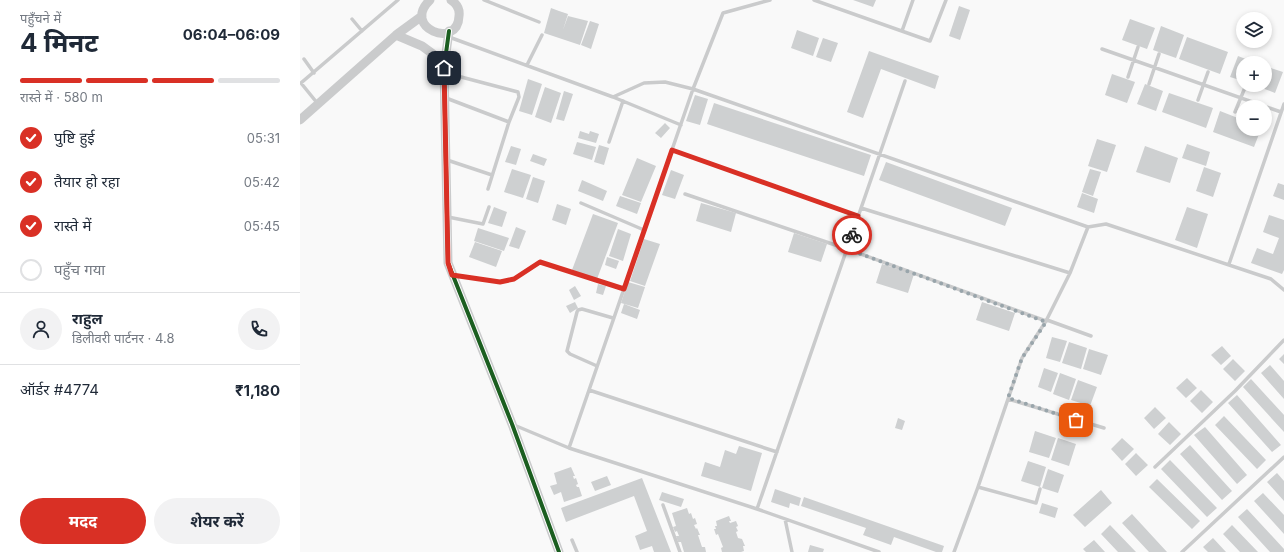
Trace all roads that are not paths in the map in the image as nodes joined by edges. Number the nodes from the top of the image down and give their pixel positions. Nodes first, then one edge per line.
1 (398, 0) edge
2 (430, 0) edge
3 (484, 0) edge
4 (770, 0) edge
5 (814, 0) edge
6 (913, 0) edge
7 (946, 0) edge
8 (456, 2) edge
9 (422, 16) junction
10 (352, 19) dead end
11 (539, 22) dead end
12 (362, 31) junction
13 (902, 31) junction
14 (449, 34) junction
15 (396, 35) junction
16 (542, 35) dead end
17 (1138, 47) dead end
18 (1102, 49) dead end
19 (1159, 54) dead end
20 (304, 59) dead end
21 (1133, 60) junction
22 (527, 65) junction
23 (1155, 68) junction
24 (1208, 72) dead end
25 (314, 73) junction
26 (445, 73) junction
27 (1128, 77) dead end
28 (905, 81) dead end
29 (1150, 84) dead end
30 (1203, 85) junction
31 (693, 89) junction
32 (1243, 92) edge
33 (613, 97) junction
34 (445, 98) junction
35 (1241, 98) junction
36 (1198, 100) dead end
37 (1246, 100) edge
38 (624, 101) junction
39 (318, 104) junction
40 (1284, 105) edge
41 (1272, 109) edge
42 (1234, 112) dead end
43 (1281, 112) junction
44 (300, 120) edge
45 (509, 122) junction
46 (681, 125) junction
47 (609, 142) dead end
48 (672, 150) junction
49 (879, 154) junction
50 (446, 160) junction
51 (492, 175) junction
52 (488, 189) dead end
53 (685, 194) dead end
54 (582, 203) dead end
55 (489, 207) dead end
56 (861, 208) junction
57 (858, 216) junction
58 (447, 217) junction
59 (1088, 227) junction
60 (644, 230) junction
61 (847, 249) junction
62 (1229, 264) junction
63 (1070, 273) junction
64 (452, 275) junction
65 (624, 289) junction
66 (1284, 290) edge
67 (614, 318) junction
68 (1047, 321) junction
69 (1091, 336) dead end
70 (1284, 340) edge
71 (597, 366) junction
72 (589, 390) junction
73 (1008, 398) junction
74 (512, 424) junction
75 (1104, 428) dead end
76 (569, 448) junction
77 (777, 452) junction
78 (1284, 457) edge
79 (1155, 467) dead end
80 (978, 487) junction
81 (1040, 490) dead end
82 (663, 505) dead end
83 (757, 508) junction
84 (785, 519) junction
85 (572, 540) dead end
86 (558, 552) edge
87 (577, 552) edge
88 (680, 552) edge
89 (792, 552) edge
90 (879, 552) edge
91 (954, 552) edge
92 (1182, 552) edge

1 - 12 lane
2 - 9 street
3 - 11 lane
4 - 31 lane
5 - 13 lane
6 - 13 lane
7 - 13 lane
8 - 14 street
9 - 14 street
9 - 15 street
10 - 12 lane
12 - 25 lane
14 - 22 lane
14 - 26 street
15 - 26 street
15 - 39 street
16 - 22 lane
17 - 21 lane
18 - 21 lane
19 - 23 lane
20 - 25 lane
21 - 23 lane
21 - 27 lane
22 - 33 lane
23 - 29 lane
23 - 30 lane
24 - 30 lane
25 - 39 lane
26 - 34 street
26 - 45 lane
28 - 49 lane
30 - 35 lane
30 - 36 lane
31 - 33 lane
31 - 46 lane
31 - 49 lane
32 - 35 lane
33 - 38 lane
34 - 45 lane
34 - 50 street
35 - 37 lane
35 - 42 lane
38 - 46 lane
38 - 47 lane
39 - 44 street
40 - 43 lane
41 - 43 lane
43 - 62 lane
45 - 51 lane
46 - 48 lane
48 - 57 lane
48 - 60 lane
49 - 56 lane
49 - 59 lane
50 - 51 lane
50 - 58 street
51 - 52 lane
53 - 61 lane
54 - 60 lane
55 - 58 lane
56 - 57 lane
56 - 63 lane
57 - 61 lane
58 - 64 street
59 - 62 lane
59 - 63 lane
60 - 65 lane
61 - 68 lane
61 - 77 lane
62 - 66 lane
63 - 68 lane
64 - 65 lane
64 - 74 street
65 - 67 lane
67 - 71 lane
67 - 71 lane
68 - 69 lane
68 - 73 lane
70 - 79 lane
71 - 72 lane
72 - 76 lane
72 - 77 lane
73 - 75 lane
73 - 80 lane
74 - 76 lane
74 - 86 street
76 - 83 lane
77 - 83 lane
78 - 92 lane
80 - 81 lane
80 - 91 lane
82 - 88 lane
83 - 84 lane
84 - 89 lane
84 - 90 lane
85 - 87 lane

